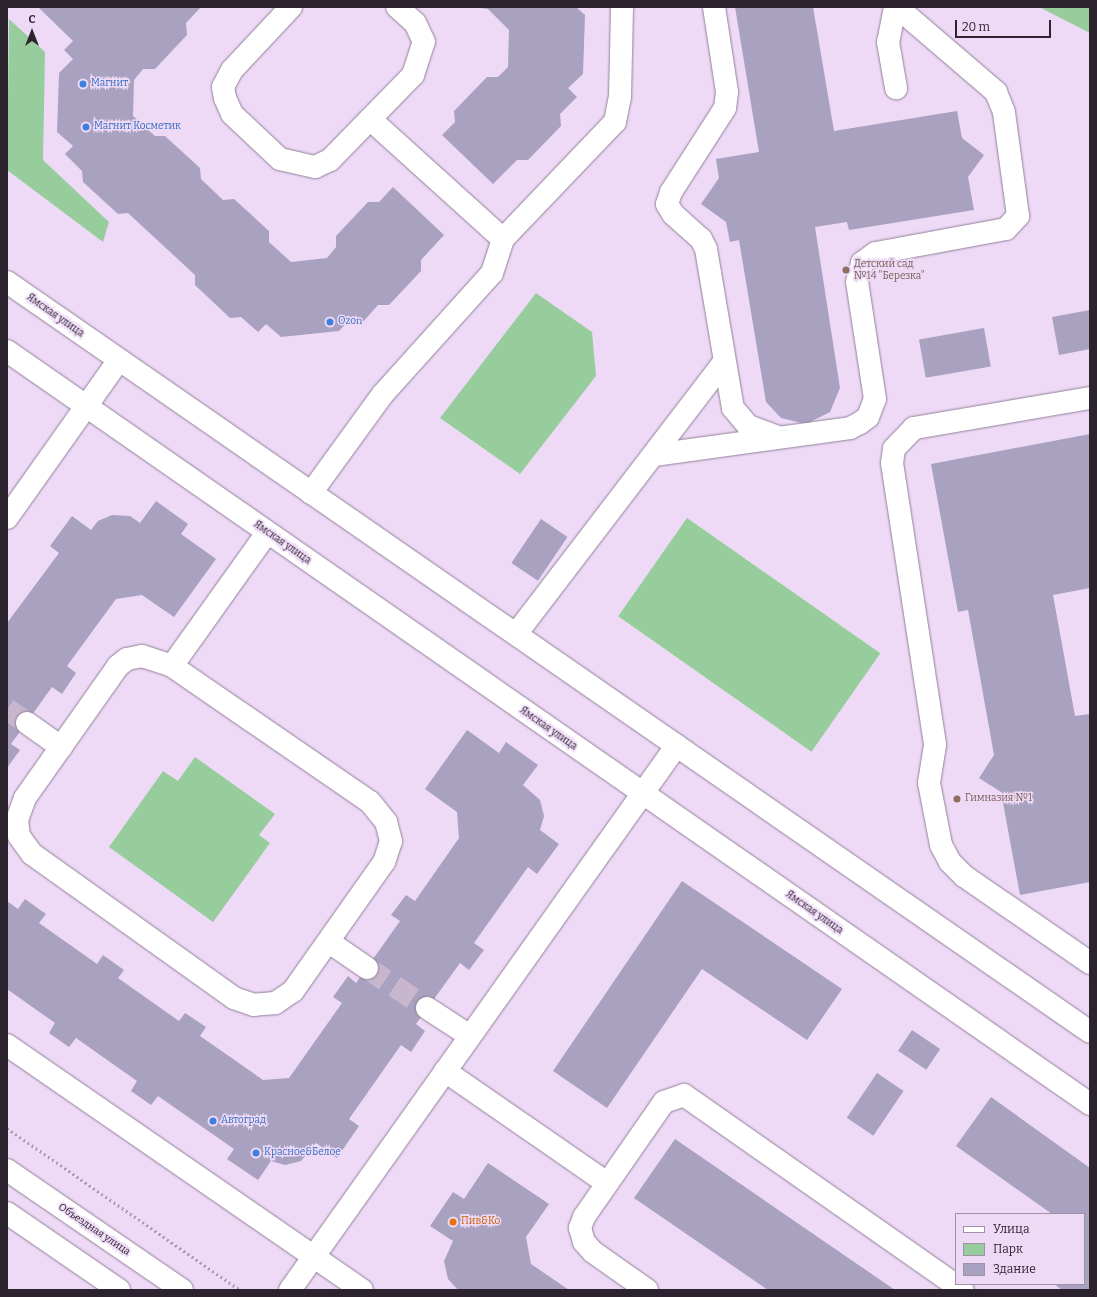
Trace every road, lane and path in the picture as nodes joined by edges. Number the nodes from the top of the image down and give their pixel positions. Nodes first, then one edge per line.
1 (291, 7) edge
2 (397, 7) edge
3 (622, 7) edge
4 (714, 7) edge
5 (896, 7) edge
6 (896, 88) dead end
7 (370, 119) junction
8 (503, 240) junction
9 (7, 282) edge
10 (7, 351) edge
11 (118, 361) junction
12 (723, 363) junction
13 (1090, 398) edge
14 (86, 407) junction
15 (786, 437) junction
16 (654, 455) junction
17 (311, 493) junction
18 (7, 518) edge
19 (267, 533) junction
20 (516, 634) junction
21 (172, 666) junction
22 (26, 723) tunnel mouth
23 (677, 745) junction
24 (61, 747) junction
25 (642, 795) junction
26 (329, 942) junction
27 (1090, 963) edge
28 (367, 968) tunnel mouth
29 (427, 1008) tunnel mouth
30 (1090, 1032) edge
31 (470, 1036) junction
32 (7, 1045) edge
33 (445, 1071) junction
34 (1090, 1104) edge
35 (7, 1128) edge
36 (7, 1170) edge
37 (608, 1183) junction
38 (7, 1213) edge
39 (313, 1257) junction
40 (955, 1284) edge
41 (119, 1290) edge
42 (182, 1290) edge
43 (240, 1290) edge
44 (290, 1290) edge
45 (362, 1290) edge
46 (648, 1290) edge

1 - 7 street
2 - 7 street
3 - 8 street
4 - 12 street
5 - 6 street
5 - 15 street
7 - 8 street
8 - 17 street
9 - 11 street, Ямская улица
10 - 14 street, Ямская улица
11 - 14 street
11 - 17 street, Ямская улица
12 - 15 street
12 - 16 street
13 - 27 street
14 - 18 street
14 - 19 street, Ямская улица
15 - 16 street
16 - 20 street
17 - 20 street, Ямская улица
19 - 21 street
19 - 25 street, Ямская улица
20 - 23 street, Ямская улица
21 - 24 street
21 - 26 street
22 - 24 street
23 - 25 street
23 - 30 street, Ямская улица
24 - 26 street
25 - 31 street
25 - 34 street, Ямская улица
26 - 28 street
29 - 31 street
31 - 33 street
32 - 39 street
33 - 37 street
33 - 39 street
35 - 43 path
36 - 42 street, Объездная улица
37 - 40 street
37 - 46 street
38 - 41 street
39 - 44 street
39 - 45 street

